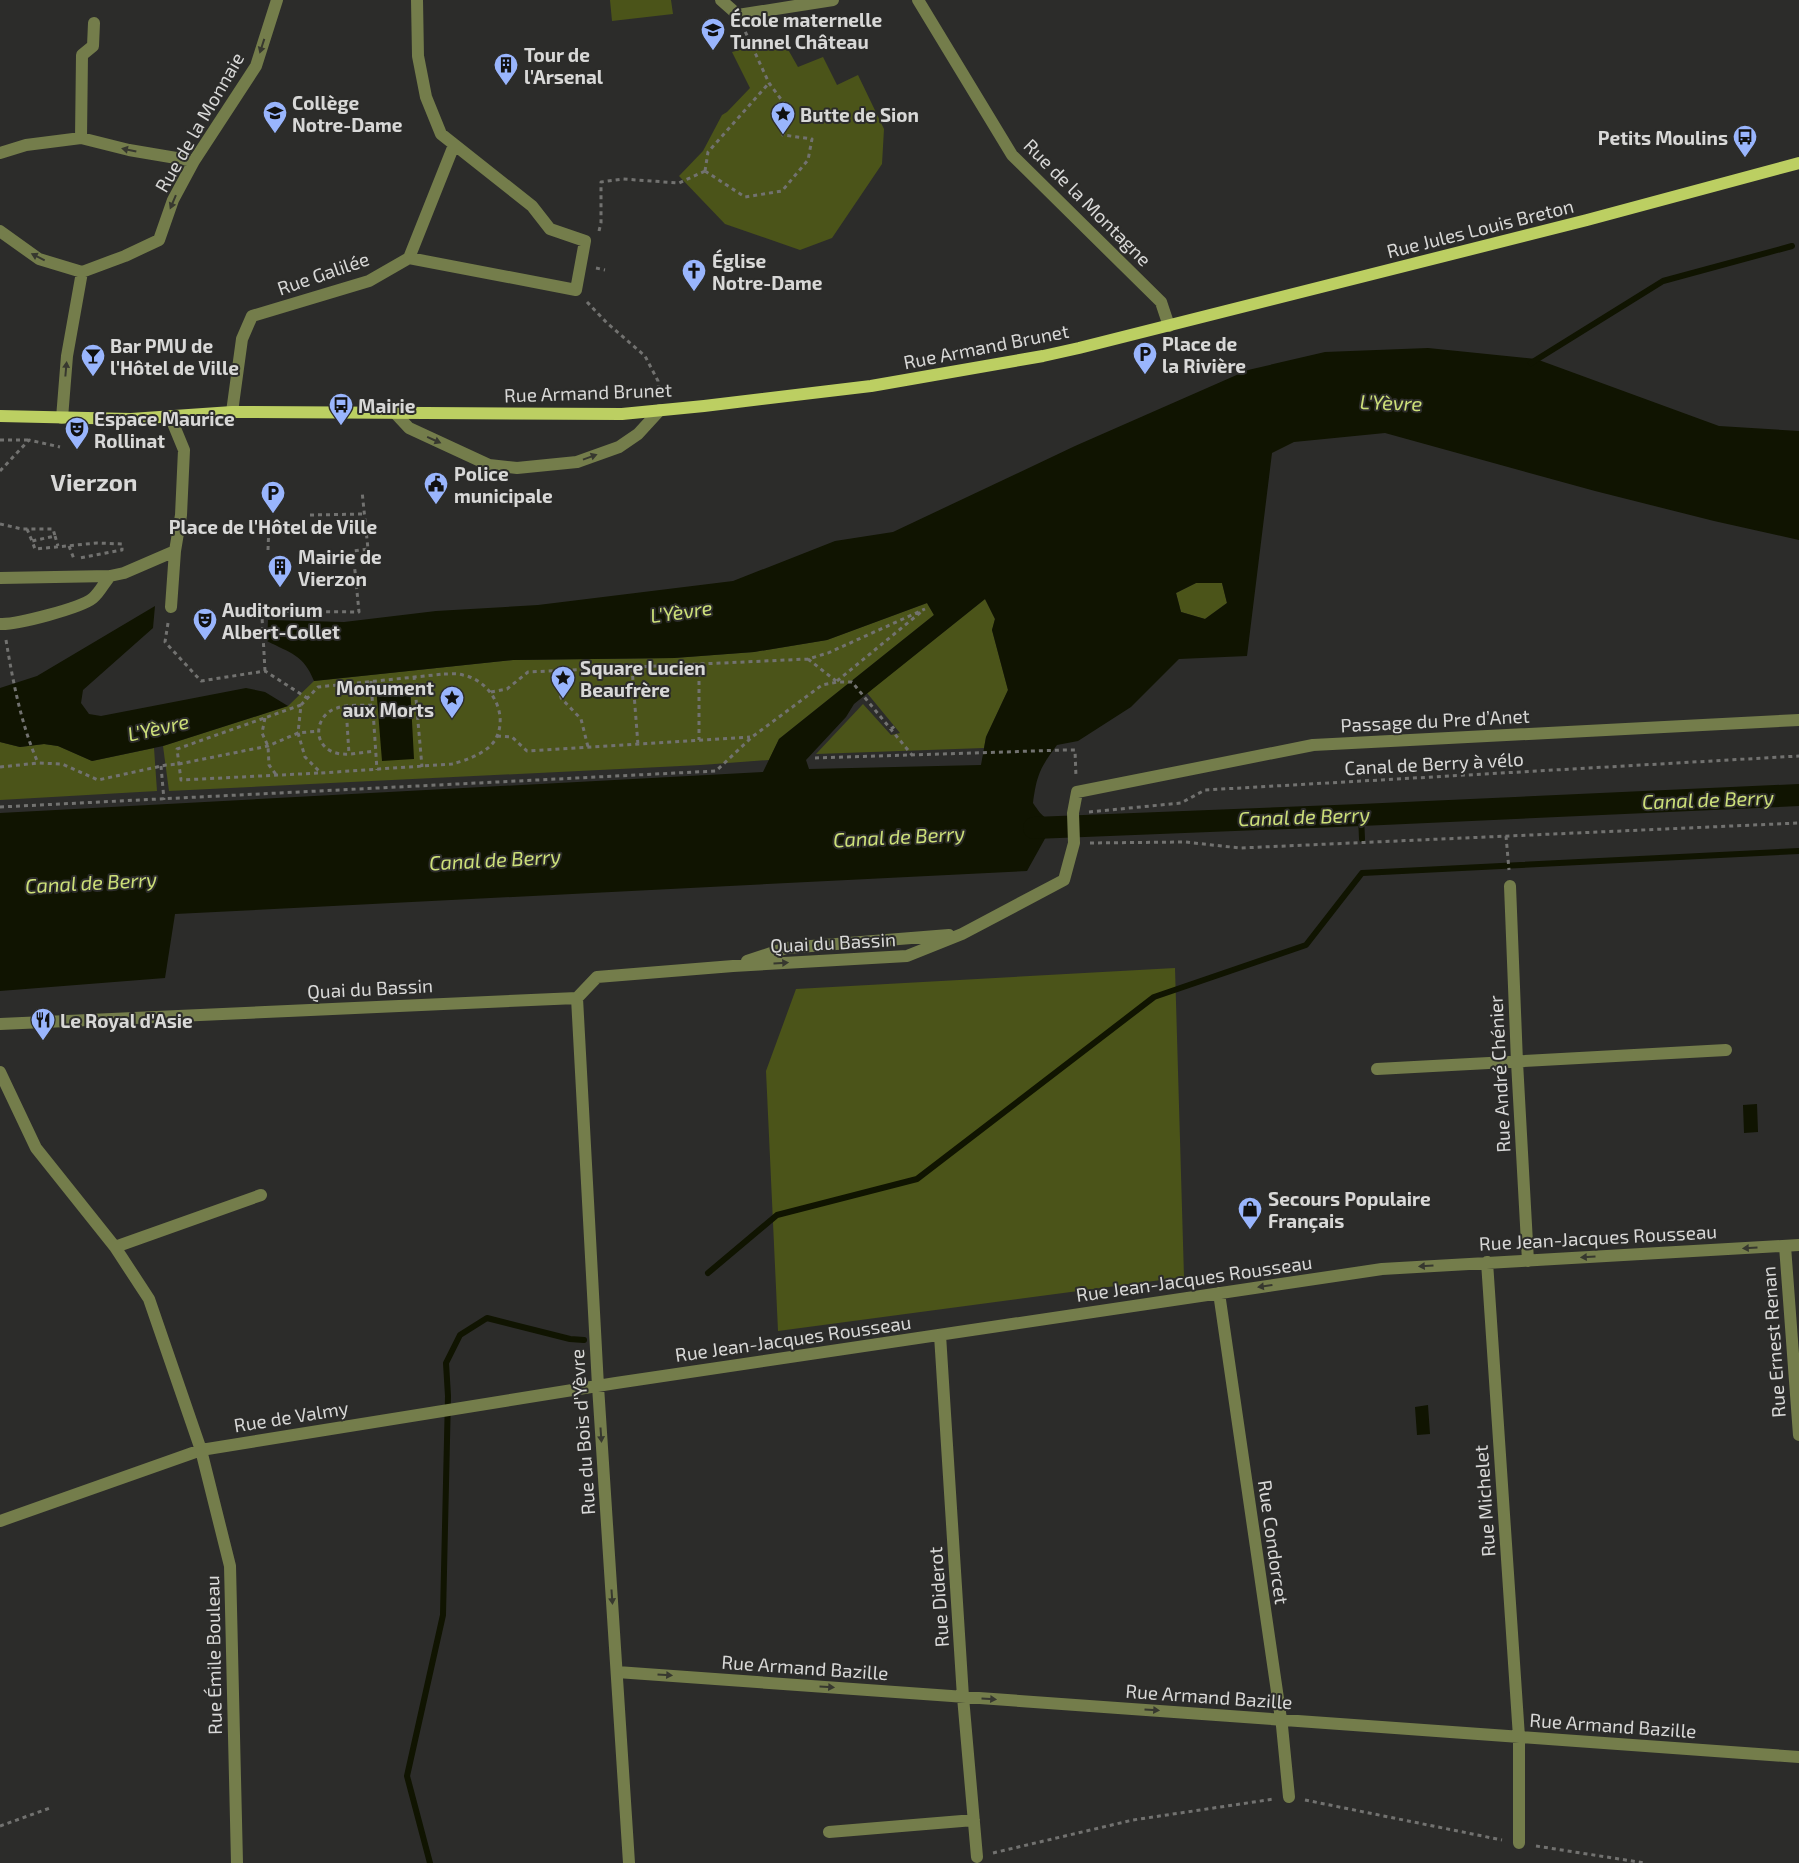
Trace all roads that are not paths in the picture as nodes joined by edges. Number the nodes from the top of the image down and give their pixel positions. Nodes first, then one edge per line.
1 (277, 0) edge
2 (417, 0) edge
3 (721, 0) edge
4 (833, 0) edge
5 (918, 0) edge
6 (94, 23) dead end
7 (81, 138) junction
8 (454, 145) junction
9 (0, 153) edge
10 (194, 161) junction
11 (1799, 164) edge
12 (0, 232) edge
13 (409, 258) junction
14 (82, 272) junction
15 (1169, 326) junction
16 (660, 410) junction
17 (232, 412) junction
18 (395, 413) junction
19 (0, 416) edge
20 (170, 416) junction
21 (62, 418) junction
22 (175, 551) junction
23 (110, 576) junction
24 (0, 578) edge
25 (171, 607) road end
26 (2, 624) edge
27 (1799, 720) edge
28 (1077, 792) joint
29 (1510, 886) dead end
30 (577, 998) junction
31 (0, 1024) edge
32 (1726, 1050) dead end
33 (1517, 1062) junction
34 (1377, 1069) dead end
35 (0, 1072) edge
36 (261, 1195) dead end
37 (1799, 1245) edge
38 (1785, 1246) junction
39 (115, 1247) junction
40 (1528, 1261) junction
41 (1487, 1262) junction
42 (1220, 1293) junction
43 (940, 1335) junction
44 (598, 1386) junction
45 (1799, 1435) edge
46 (202, 1450) junction
47 (0, 1521) edge
48 (617, 1672) junction
49 (964, 1697) junction
50 (1281, 1720) junction
51 (1519, 1737) junction
52 (1799, 1757) edge
53 (1289, 1797) road end
54 (974, 1820) junction
55 (829, 1832) dead end
56 (1519, 1843) road end
57 (977, 1857) road end
58 (237, 1863) edge
59 (629, 1863) edge

1 -> 10 street, Rue de la Monnaie
2 - 8 street
3 - 4 street
5 - 15 street, Rue de la Montagne
6 - 7 street
7 - 9 street
10 -> 7 street
8 - 13 street
8 - 13 street
10 -> 14 street, Rue de la Monnaie
11 - 15 main road, Rue Jules Louis Breton
14 -> 12 street
13 - 17 street, Rue Galilée
21 -> 14 street
15 - 16 main road, Rue Armand Brunet
16 - 18 main road, Rue Armand Brunet
18 -> 16 street
17 - 18 main road, Rue Armand Brunet
17 - 20 main road, Rue Armand Brunet
19 - 21 main road, Rue Armand Brunet
20 - 21 main road, Rue Armand Brunet
20 - 22 street
22 - 23 street
22 - 25 street
23 - 24 street
23 - 26 street
27 - 28 street, Passage du Pre d’Anet
28 - 30 street, Quai du Bassin
29 - 33 street, Rue André Chénier
30 - 31 street, Quai du Bassin
30 - 44 street, Rue du Bois d'Yèvre
32 - 33 street
33 - 34 street
33 - 40 street, Rue André Chénier
35 - 39 street, Rue Émile Bouleau
36 - 39 street
37 - 38 street, Rue Jean-Jacques Rousseau
38 -> 40 street, Rue Jean-Jacques Rousseau
38 - 45 street, Rue Ernest Renan
39 - 46 street, Rue Émile Bouleau
40 - 41 street, Rue Jean-Jacques Rousseau
41 -> 42 street, Rue Jean-Jacques Rousseau
41 - 51 street, Rue Michelet
42 - 43 street, Rue Jean-Jacques Rousseau
42 - 50 street, Rue Condorcet
43 - 44 street, Rue Jean-Jacques Rousseau
43 - 49 street, Rue Diderot
44 - 46 street, Rue de Valmy
44 -> 48 street, Rue du Bois d'Yèvre
46 - 47 street, Rue de Valmy
46 - 58 street, Rue Émile Bouleau
48 -> 49 street, Rue Armand Bazille
48 - 59 street, Rue du Bois d'Yèvre
49 -> 50 street, Rue Armand Bazille
49 - 54 street, Rue Diderot
50 - 51 street, Rue Armand Bazille
50 - 53 street, Rue Condorcet
51 - 52 street, Rue Armand Bazille
51 - 56 street, Rue Michelet
54 - 55 street
54 - 57 street, Rue Diderot

